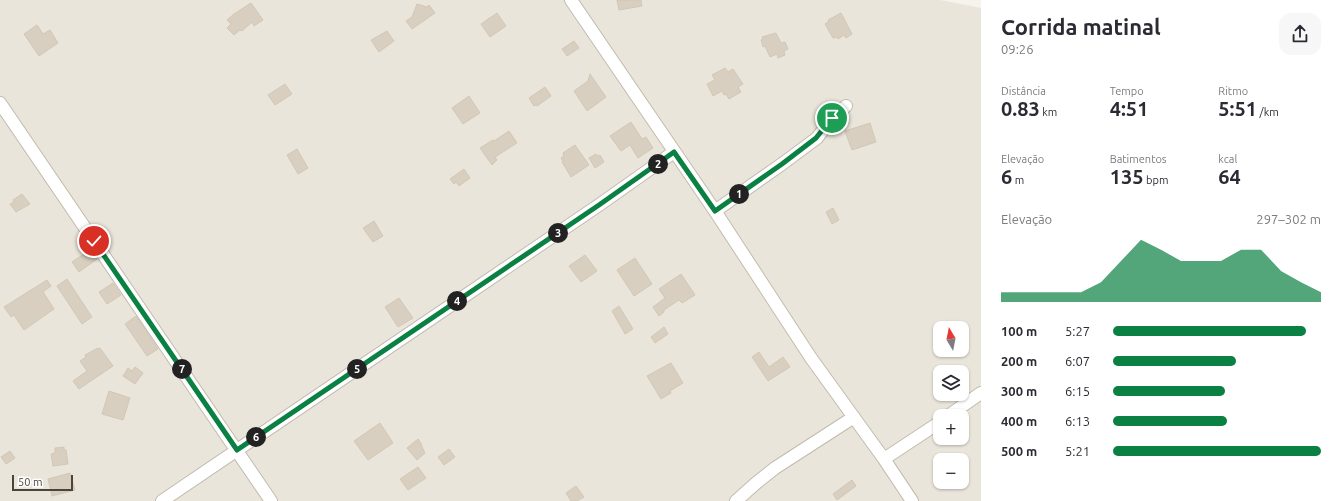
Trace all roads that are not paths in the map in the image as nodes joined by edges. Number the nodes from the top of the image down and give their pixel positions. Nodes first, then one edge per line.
1 (571, 0) edge
2 (0, 103) edge
3 (846, 106) dead end
4 (674, 152) junction
5 (715, 211) junction
6 (981, 393) edge
7 (958, 409) edge
8 (854, 417) junction
9 (933, 427) edge
10 (237, 450) junction
11 (884, 459) junction
12 (162, 501) edge
13 (271, 501) edge
14 (736, 501) edge
15 (912, 501) edge

1 - 4 street
2 - 10 street
3 - 5 street
4 - 5 street
4 - 10 street
5 - 8 street
6 - 7 street
8 - 11 street
8 - 14 street
9 - 11 street
10 - 12 street
10 - 13 street
11 - 15 street

